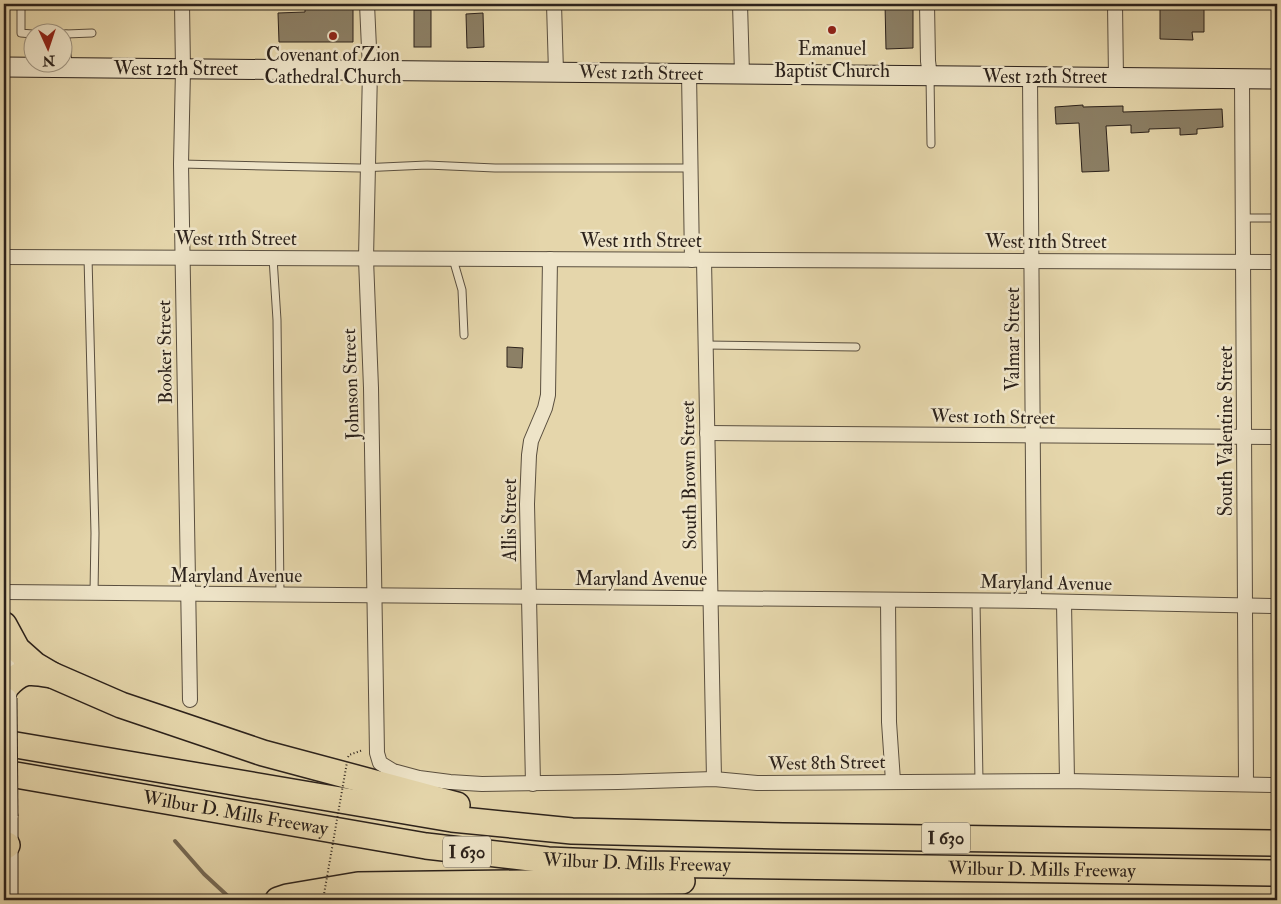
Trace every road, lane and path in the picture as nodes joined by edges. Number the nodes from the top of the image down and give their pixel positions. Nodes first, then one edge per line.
1 (21, 4) edge
2 (182, 4) edge
3 (367, 4) edge
4 (554, 4) edge
5 (740, 4) edge
6 (927, 4) edge
7 (1115, 4) edge
8 (22, 33) edge
9 (92, 33) dead end
10 (72, 34) edge
11 (4, 67) edge
12 (22, 67) edge
13 (72, 68) edge
14 (183, 69) junction
15 (370, 70) junction
16 (556, 72) junction
17 (689, 73) junction
18 (742, 74) junction
19 (930, 76) junction
20 (1030, 77) junction
21 (1116, 78) junction
22 (1242, 79) junction
23 (1277, 79) edge
24 (931, 144) dead end
25 (181, 164) junction
26 (367, 167) junction
27 (691, 168) junction
28 (1244, 218) junction
29 (1277, 218) edge
30 (4, 257) edge
31 (88, 257) junction
32 (183, 258) junction
33 (273, 258) junction
34 (366, 258) junction
35 (452, 259) junction
36 (550, 259) junction
37 (698, 260) junction
38 (1032, 261) junction
39 (1244, 262) junction
40 (1277, 262) edge
41 (464, 335) dead end
42 (706, 345) junction
43 (856, 347) dead end
44 (708, 433) junction
45 (1033, 436) junction
46 (1245, 437) junction
47 (1277, 437) edge
48 (4, 592) edge
49 (94, 593) junction
50 (188, 594) junction
51 (280, 595) junction
52 (373, 596) junction
53 (529, 597) junction
54 (710, 599) junction
55 (888, 600) junction
56 (976, 601) junction
57 (1034, 601) junction
58 (1064, 602) junction
59 (1245, 605) junction
60 (1277, 606) edge
61 (4, 626) edge
62 (4, 637) edge
63 (52, 675) junction
64 (6, 690) edge
65 (190, 700) dead end
66 (4, 743) edge
67 (376, 744) junction
68 (380, 763) joint
69 (4, 773) edge
70 (714, 779) junction
71 (1068, 781) junction
72 (892, 782) junction
73 (979, 783) junction
74 (533, 784) junction
75 (1246, 784) junction
76 (1277, 785) edge
77 (615, 833) junction
78 (1277, 833) edge
79 (1091, 840) junction
80 (1277, 843) edge
81 (6, 846) edge
82 (936, 869) junction
83 (1200, 872) junction
84 (1277, 873) edge
85 (1277, 881) edge
86 (8, 900) edge
87 (278, 900) edge
88 (323, 900) edge
89 (927, 900) edge
90 (971, 900) edge

1 - 8 lane
2 - 14 street, Booker Street
3 - 15 street, Johnson Street
4 - 16 street
5 - 18 street
6 - 19 street
7 - 21 street
9 - 10 lane
11 - 12 main road, West 12th Street
13 - 14 main road, West 12th Street
14 - 15 main road, West 12th Street
14 - 25 street, Booker Street
15 - 16 main road, West 12th Street
15 - 26 street, Johnson Street
16 - 17 main road, West 12th Street
17 - 18 main road, West 12th Street
17 - 27 street, South Brown Street
18 - 19 main road, West 12th Street
19 - 20 main road, West 12th Street
19 - 24 lane
20 - 21 main road, West 12th Street
20 - 38 street, Valmar Street
21 - 22 main road, West 12th Street
22 - 23 main road, West 12th Street
22 - 28 street, South Valentine Street
25 - 26 lane
25 - 32 street, Booker Street
26 - 27 lane
26 - 34 street, Johnson Street
27 - 37 street, South Brown Street
28 - 29 lane
28 - 39 street, South Valentine Street
30 - 31 street, West 11th Street
31 - 32 street, West 11th Street
31 - 49 lane
32 - 33 street, West 11th Street
32 - 50 street, Booker Street
33 - 34 street, West 11th Street
33 - 51 lane
34 - 35 street, West 11th Street
34 - 52 street, Johnson Street
35 - 36 street, West 11th Street
35 - 41 lane
36 - 37 street, West 11th Street
36 - 53 street, Allis Street
37 - 38 street, West 11th Street
37 - 42 street, South Brown Street
38 - 39 street, West 11th Street
38 - 45 street, Valmar Street
39 - 40 street, West 11th Street
39 - 46 street, South Valentine Street
42 - 43 lane
42 - 44 street, South Brown Street
44 - 45 street, West 10th Street
44 - 54 street, South Brown Street
45 - 46 street, West 10th Street
45 - 57 street, Valmar Street
46 - 47 street, West 10th Street
46 - 59 street, South Valentine Street
48 - 49 street, Maryland Avenue
49 - 50 street, Maryland Avenue
50 - 51 street, Maryland Avenue
50 - 65 street, Booker Street
51 - 52 street, Maryland Avenue
52 - 53 street, Maryland Avenue
52 - 67 street, Johnson Street
53 - 54 street, Maryland Avenue
53 - 74 street, Allis Street
54 - 55 street, Maryland Avenue
54 - 70 street, South Brown Street
55 - 56 street, Maryland Avenue
55 - 72 street
56 - 57 street, Maryland Avenue
56 - 73 lane
57 - 58 street, Maryland Avenue
58 - 59 street, Maryland Avenue
58 - 71 street
59 - 60 street, Maryland Avenue
59 - 75 street, South Valentine Street
61 - 63 highway
62 - 64 main road
63 - 64 highway
63 - 77 highway
64 - 81 main road, bridge
66 - 77 highway, Wilbur D. Mills Freeway / I 630
67 - 68 street, Johnson Street
67 - 88 path, bridge
68 - 74 street, West 8th Street
69 - 82 highway, Wilbur D. Mills Freeway / I 630
70 - 72 street, West 8th Street
70 - 74 street, West 8th Street
71 - 73 street, West 8th Street
71 - 75 street, West 8th Street
72 - 73 street, West 8th Street
75 - 76 street, West 8th Street
77 - 79 highway, Wilbur D. Mills Freeway / I 630
78 - 79 highway
79 - 80 highway, Wilbur D. Mills Freeway / I 630
81 - 86 main road
82 - 83 highway, Wilbur D. Mills Freeway / I 630
82 - 87 highway
83 - 84 highway, Wilbur D. Mills Freeway / I 630
83 - 85 highway
89 - 90 lane

